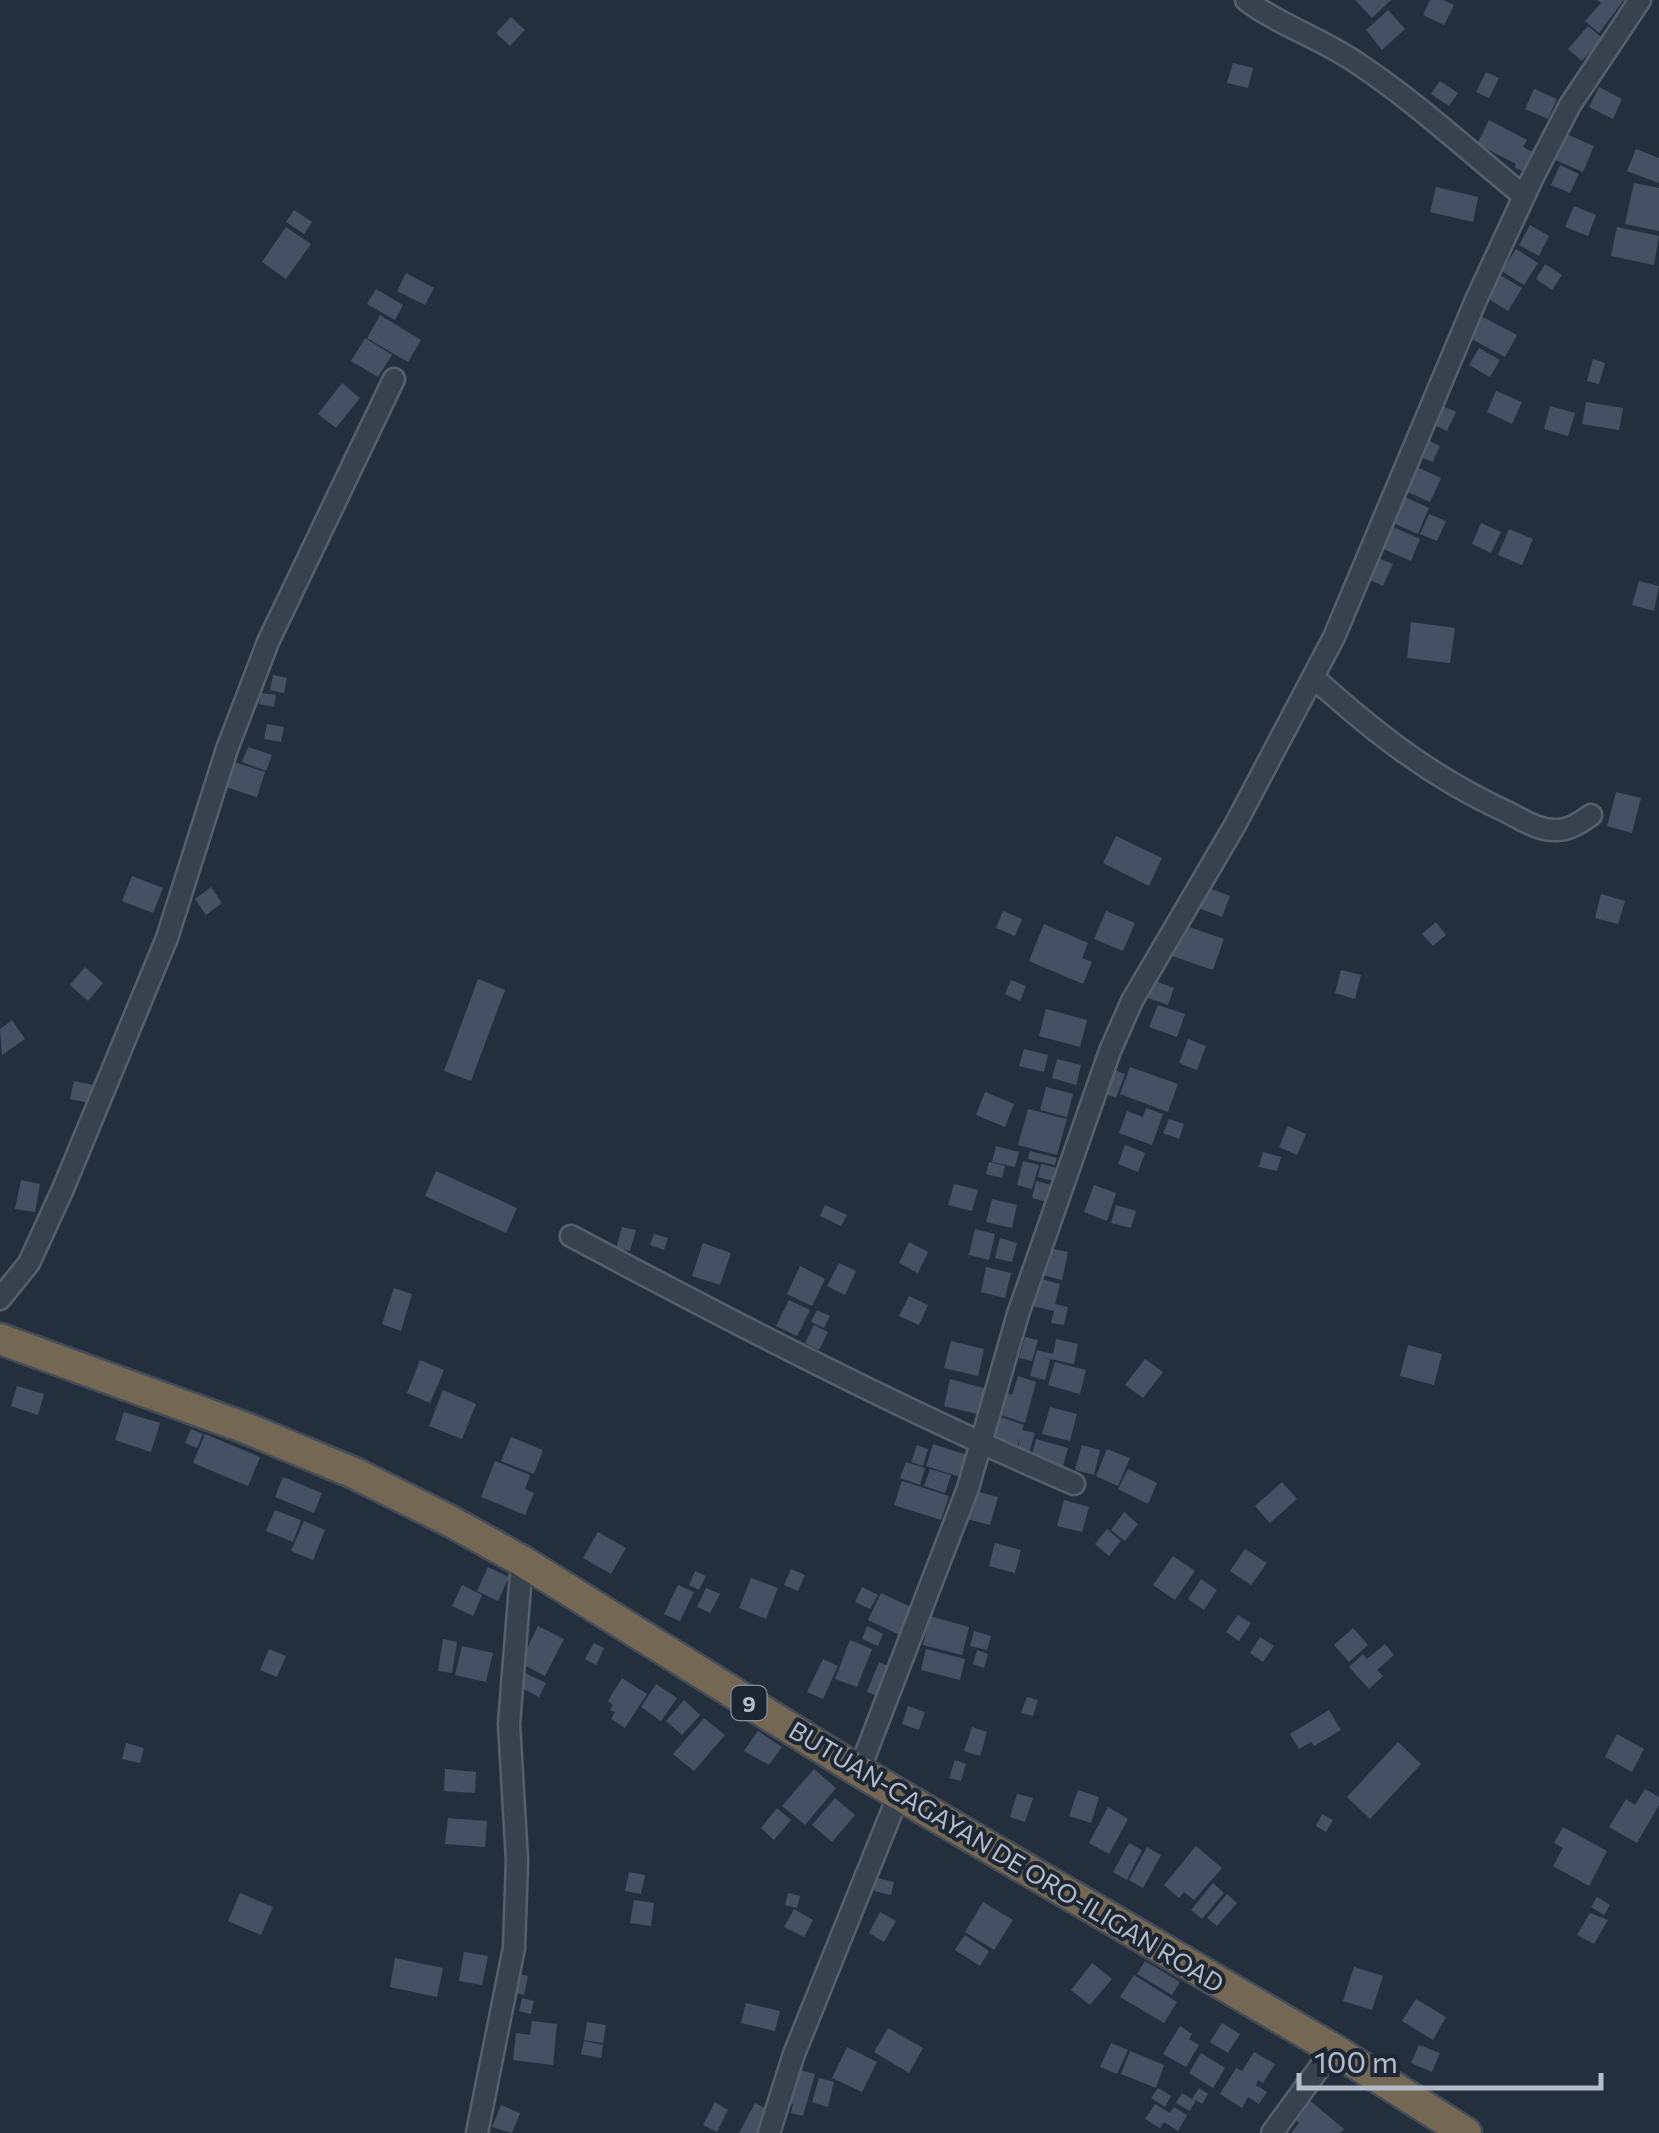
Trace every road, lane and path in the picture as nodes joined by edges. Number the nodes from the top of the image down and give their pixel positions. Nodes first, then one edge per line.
1 (1246, 0) edge
2 (1640, 0) edge
3 (1524, 196) junction
4 (394, 379) dead end
5 (1313, 677) junction
6 (1591, 815) dead end
7 (571, 1236) dead end
8 (0, 1300) edge
9 (0, 1339) edge
10 (982, 1444) junction
11 (1074, 1484) dead end
12 (522, 1561) junction
13 (859, 1771) junction
14 (900, 1794) junction
15 (1333, 2049) junction
16 (477, 2133) edge
17 (769, 2133) edge
18 (1272, 2133) edge
19 (1466, 2133) edge

1 - 3 street
2 - 3 street
3 - 5 street
4 - 8 street
5 - 6 street
5 - 10 street
7 - 10 street
9 - 12 highway, BUTUAN-CAGAYAN DE ORO-ILIGAN ROAD / 9
10 - 11 street
10 - 13 street
12 - 13 highway, BUTUAN-CAGAYAN DE ORO-ILIGAN ROAD / 9
12 - 16 street
13 - 14 highway, BUTUAN-CAGAYAN DE ORO-ILIGAN ROAD / 9
14 - 15 highway, BUTUAN-CAGAYAN DE ORO-ILIGAN ROAD / 9
14 - 17 street
15 - 18 street
15 - 19 highway, BUTUAN-CAGAYAN DE ORO-ILIGAN ROAD / 9

